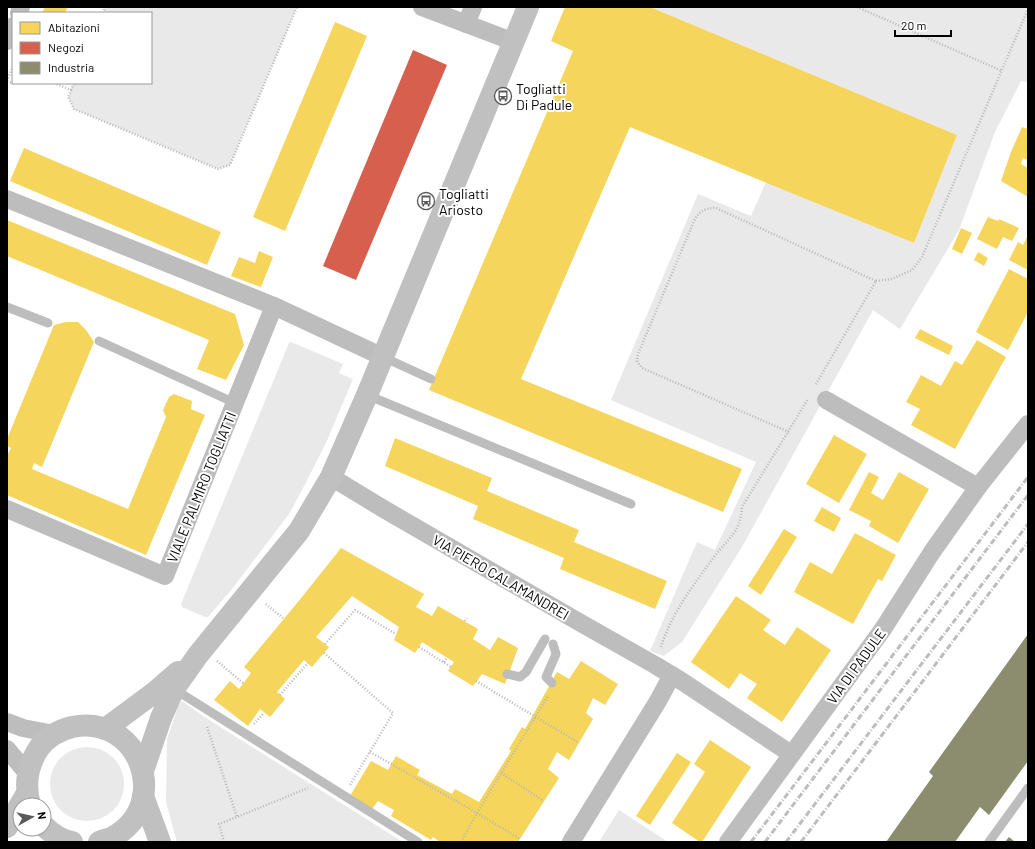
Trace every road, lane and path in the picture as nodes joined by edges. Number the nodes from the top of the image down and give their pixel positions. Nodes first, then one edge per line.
1 (297, 7) edge
2 (422, 7) edge
3 (473, 7) edge
4 (528, 7) edge
5 (857, 7) edge
6 (1028, 10) edge
7 (466, 24) junction
8 (12, 28) edge
9 (7, 41) edge
10 (514, 42) junction
11 (12, 69) edge
12 (1002, 71) junction
13 (7, 82) edge
14 (56, 84) edge
15 (74, 84) edge
16 (71, 90) junction
17 (7, 199) edge
18 (876, 281) junction
19 (274, 306) junction
20 (7, 307) edge
21 (48, 323) dead end
22 (99, 341) dead end
23 (383, 357) junction
24 (431, 379) dead end
25 (816, 385) dead end
26 (367, 395) junction
27 (817, 399) joint
28 (235, 402) junction
29 (1028, 424) edge
30 (789, 432) junction
31 (331, 477) junction
32 (978, 487) junction
33 (631, 504) dead end
34 (7, 509) edge
35 (262, 600) dead end
36 (284, 619) dead end
37 (396, 634) dead end
38 (325, 644) dead end
39 (419, 647) dead end
40 (324, 653) dead end
41 (205, 656) junction
42 (447, 657) dead end
43 (444, 662) junction
44 (308, 663) dead end
45 (655, 665) junction
46 (452, 666) dead end
47 (507, 674) dead end
48 (672, 675) junction
49 (476, 681) dead end
50 (243, 683) dead end
51 (552, 687) joint
52 (174, 689) junction
53 (280, 695) dead end
54 (206, 710) junction
55 (536, 716) junction
56 (7, 722) edge
57 (105, 729) junction
58 (54, 734) junction
59 (579, 743) dead end
60 (7, 749) edge
61 (370, 752) junction
62 (791, 754) junction
63 (143, 771) junction
64 (502, 773) junction
65 (319, 781) junction
66 (1028, 788) edge
67 (28, 790) edge
68 (143, 796) junction
69 (343, 796) junction
70 (542, 800) dead end
71 (477, 813) junction
72 (237, 816) junction
73 (7, 827) edge
74 (52, 834) edge
75 (520, 839) dead end
76 (67, 842) edge
77 (99, 842) edge
78 (160, 842) edge
79 (224, 842) edge
80 (418, 842) edge
81 (460, 842) edge
82 (570, 842) edge
83 (728, 842) edge
84 (989, 842) edge

1 - 16 path
2 - 7 street
3 - 7 street
4 - 10 street
5 - 12 path
6 - 12 path
7 - 10 street
8 - 9 street
10 - 23 street
11 - 13 path
12 - 18 path
14 - 16 path
15 - 16 path
17 - 19 street
18 - 25 path
18 - 30 path
19 - 23 street
19 - 28 street, VIALE PALMIRO TOGLIATTI
20 - 21 lane
22 - 28 lane
23 - 24 lane
23 - 26 street
26 - 31 street
26 - 33 lane
27 - 30 path
27 - 32 street
28 - 34 street, VIALE PALMIRO TOGLIATTI
29 - 32 street, VIA DI PADULE
30 - 45 path
31 - 41 street
31 - 45 street, VIA PIERO CALAMANDREI
32 - 62 street, VIA DI PADULE
35 - 36 path
37 - 38 path
39 - 43 path
40 - 61 path
41 - 50 path
41 - 52 street
41 - 57 street
42 - 43 path
43 - 46 path
44 - 53 path
45 - 48 street, VIA PIERO CALAMANDREI
47 - 51 lane
48 - 62 street, VIA PIERO CALAMANDREI
48 - 82 street
49 - 55 path
51 - 55 path
52 - 54 lane
52 - 63 street
54 - 65 lane
54 - 72 path
55 - 59 path
55 - 64 path
56 - 58 street
57 - 58 street
57 - 63 street
58 - 67 street
60 - 67 street
61 - 69 path
61 - 71 path
62 - 83 street, VIA DI PADULE
63 - 68 street
64 - 70 path
64 - 71 path
65 - 69 lane
65 - 72 path
66 - 84 lane
67 - 73 street
68 - 77 street
68 - 78 street
69 - 80 lane
71 - 75 path
71 - 81 path
72 - 79 path
74 - 76 street

